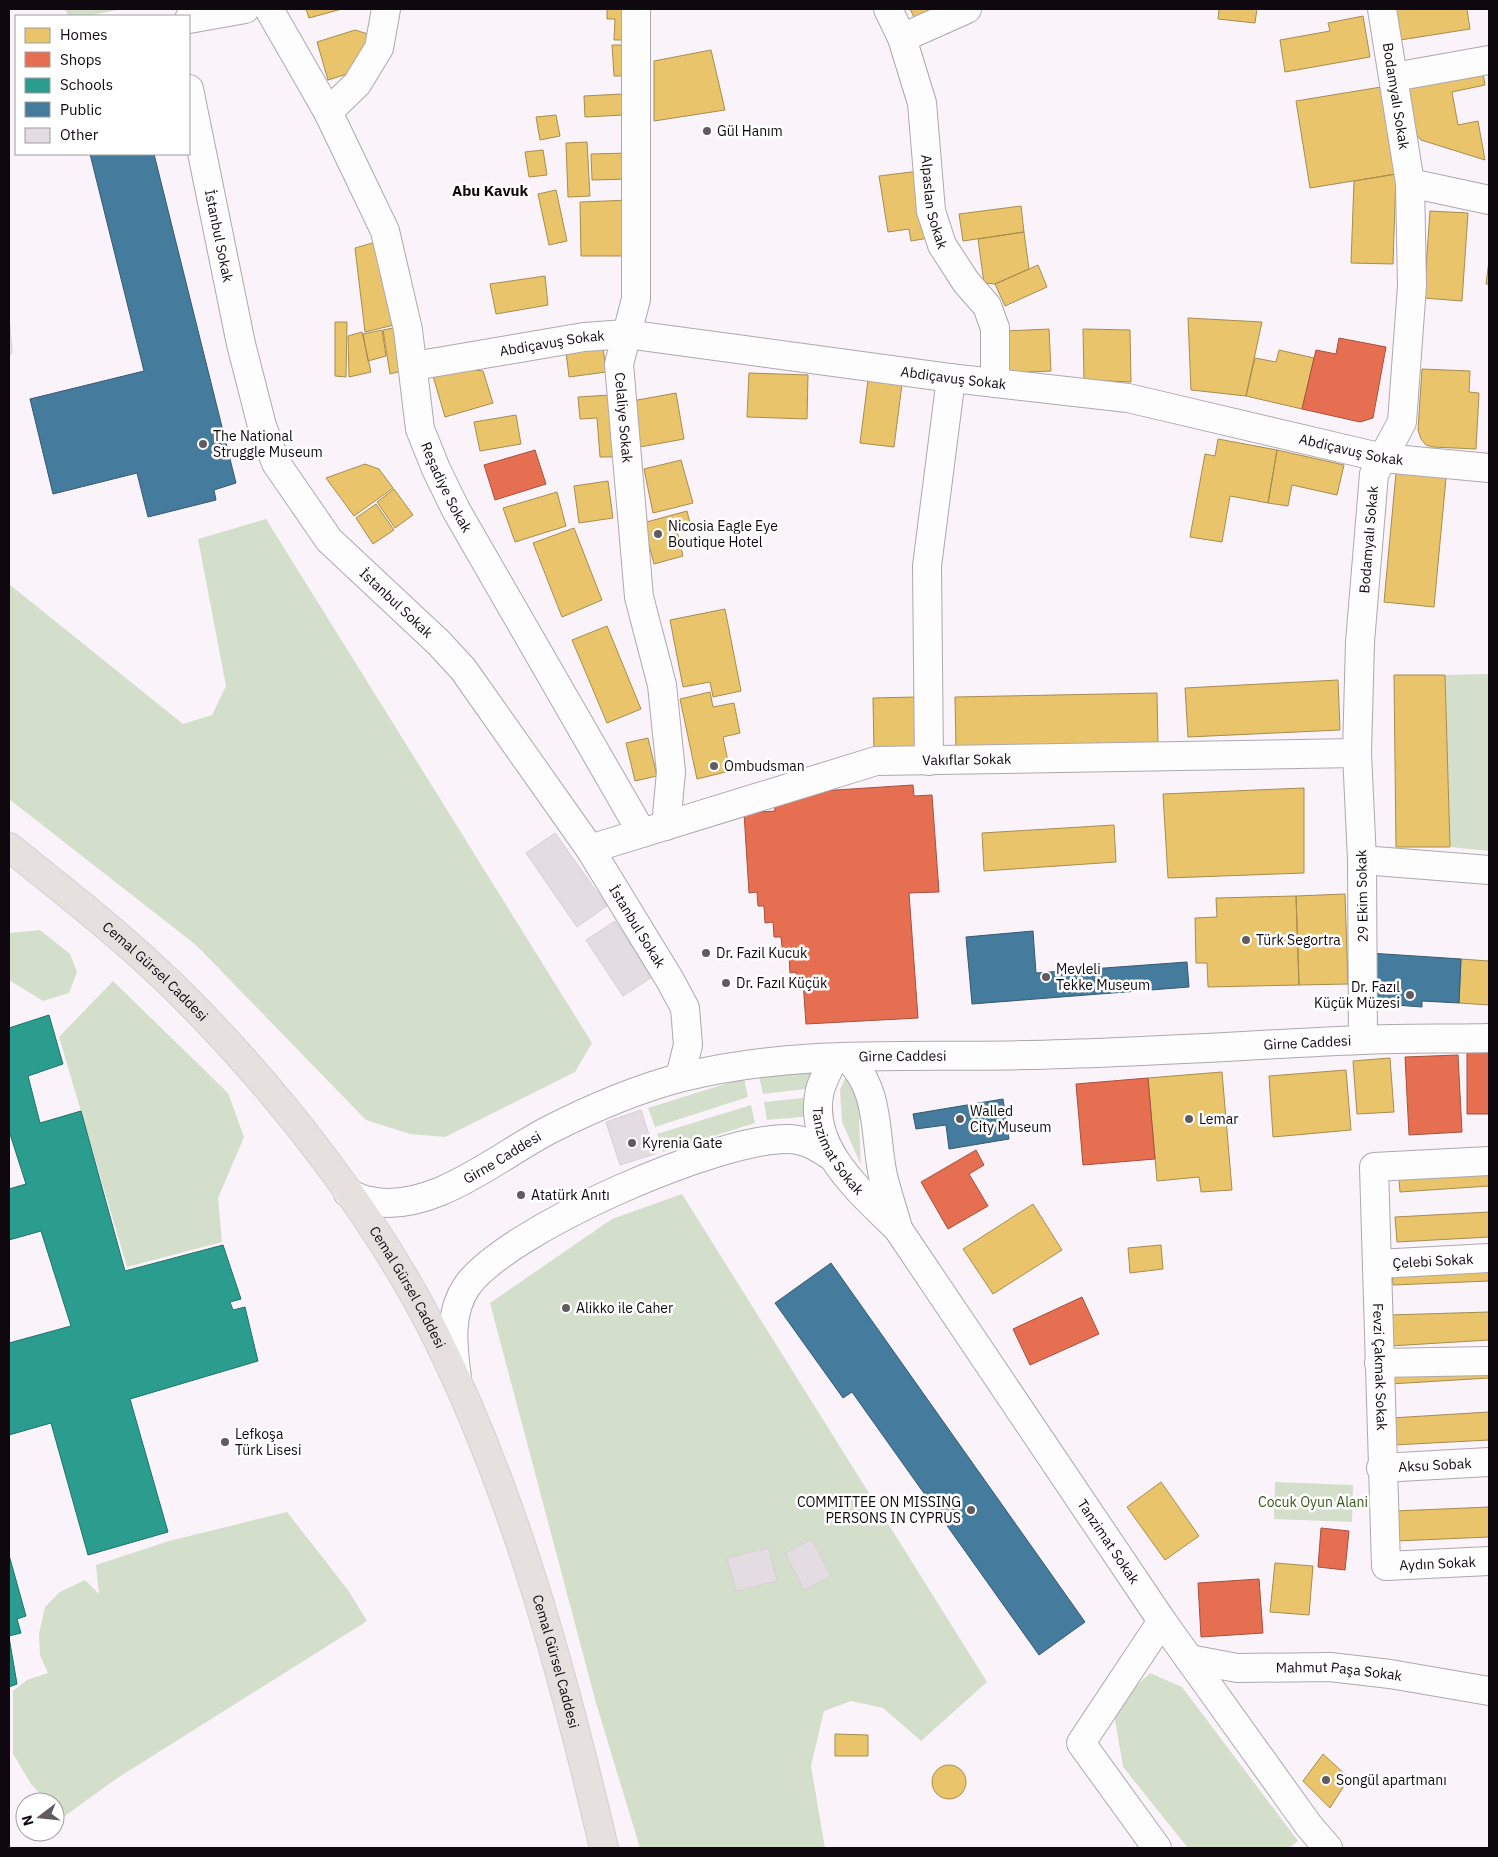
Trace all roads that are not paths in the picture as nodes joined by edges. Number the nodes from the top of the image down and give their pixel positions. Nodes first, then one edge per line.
1 (245, 9) edge
2 (269, 9) edge
3 (386, 9) edge
4 (636, 9) edge
5 (888, 9) edge
6 (967, 9) edge
7 (1382, 9) edge
8 (190, 19) edge
9 (902, 38) junction
10 (1489, 60) edge
11 (1394, 77) junction
12 (190, 94) edge
13 (328, 112) junction
14 (1410, 183) junction
15 (1489, 200) edge
16 (626, 334) junction
17 (414, 366) junction
18 (951, 378) junction
19 (995, 383) junction
20 (1383, 458) junction
21 (1489, 468) edge
22 (1357, 752) junction
23 (929, 760) junction
24 (654, 830) junction
25 (9, 847) edge
26 (590, 849) junction
27 (1362, 860) junction
28 (1489, 870) edge
29 (1489, 1038) edge
30 (1362, 1040) junction
31 (841, 1058) junction
32 (680, 1077) junction
33 (831, 1156) junction
34 (1489, 1161) edge
35 (348, 1193) junction
36 (898, 1229) junction
37 (1489, 1258) edge
38 (1377, 1264) junction
39 (1489, 1361) edge
40 (1379, 1363) junction
41 (458, 1384) junction
42 (1489, 1462) edge
43 (1381, 1468) junction
44 (1489, 1561) edge
45 (1386, 1566) joint
46 (1162, 1621) junction
47 (1189, 1659) junction
48 (1489, 1692) edge
49 (604, 1848) edge
50 (1157, 1848) edge
51 (1328, 1848) edge

1 - 8 street
2 - 13 street, Reşadiye Sokak
3 - 13 street
4 - 16 street, Celaliye Sokak
5 - 9 street, Alpaslan Sokak
6 - 9 street
7 - 11 street, Bodamyalı Sokak
9 - 19 street, Alpaslan Sokak
10 - 11 street
11 - 14 street, Bodamyalı Sokak
12 - 26 street, İstanbul Sokak
13 - 17 street, Reşadiye Sokak
14 - 15 street
14 - 20 street, Bodamyalı Sokak
16 - 17 street, Abdiçavuş Sokak
16 - 18 street, Abdiçavuş Sokak
16 - 24 street, Celaliye Sokak
17 - 24 street, Reşadiye Sokak
18 - 19 street, Abdiçavuş Sokak
18 - 23 street
19 - 20 street, Abdiçavuş Sokak
20 - 21 street, Abdiçavuş Sokak
20 - 22 street, Bodamyalı Sokak
22 - 23 street, Vakıflar Sokak
22 - 27 street, 29 Ekim Sokak
23 - 24 street, Vakıflar Sokak
24 - 26 street, Vakıflar Sokak
25 - 35 main road, Cemal Gürsel Caddesi
26 - 32 street, İstanbul Sokak
27 - 28 street
27 - 30 street, 29 Ekim Sokak
29 - 30 street, Girne Caddesi
30 - 31 street, Girne Caddesi
31 - 32 street, Girne Caddesi
31 - 33 street, Tanzimat Sokak
31 - 36 street, Tanzimat Sokak
32 - 35 street, Girne Caddesi
33 - 36 street, Tanzimat Sokak
33 - 41 street
34 - 38 street, Fevzi Çakmak Sokak
35 - 41 main road, Cemal Gürsel Caddesi
36 - 46 street, Tanzimat Sokak
37 - 38 street, Çelebi Sokak
38 - 40 street, Fevzi Çakmak Sokak
39 - 40 street
40 - 43 street, Fevzi Çakmak Sokak
41 - 49 main road, Cemal Gürsel Caddesi
42 - 43 street, Aksu Sobak
43 - 45 street, Fevzi Çakmak Sokak
44 - 45 street, Aydın Sokak
46 - 47 street, Tanzimat Sokak
46 - 50 street
47 - 48 street, Mahmut Paşa Sokak
47 - 51 street, Tanzimat Sokak

